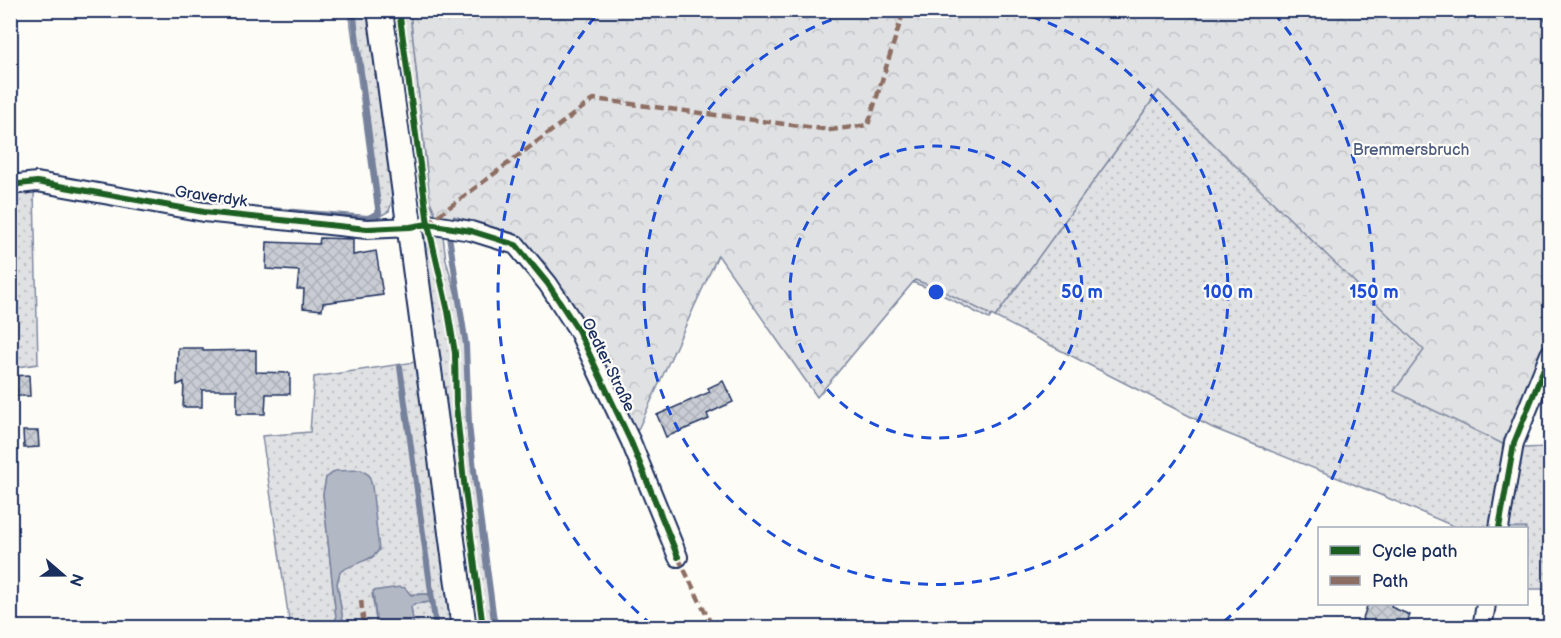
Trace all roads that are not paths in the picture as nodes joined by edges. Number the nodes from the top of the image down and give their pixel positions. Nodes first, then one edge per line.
1 (380, 10) edge
2 (10, 185) edge
3 (419, 225) junction
4 (1551, 354) edge
5 (1499, 527) edge
6 (678, 557) dead end
7 (1486, 605) edge
8 (464, 627) edge
9 (1482, 627) edge

1 - 3 main road
2 - 3 street, Graverdyk
3 - 6 street, Oedter Straße
3 - 8 main road
4 - 5 street
7 - 9 street

